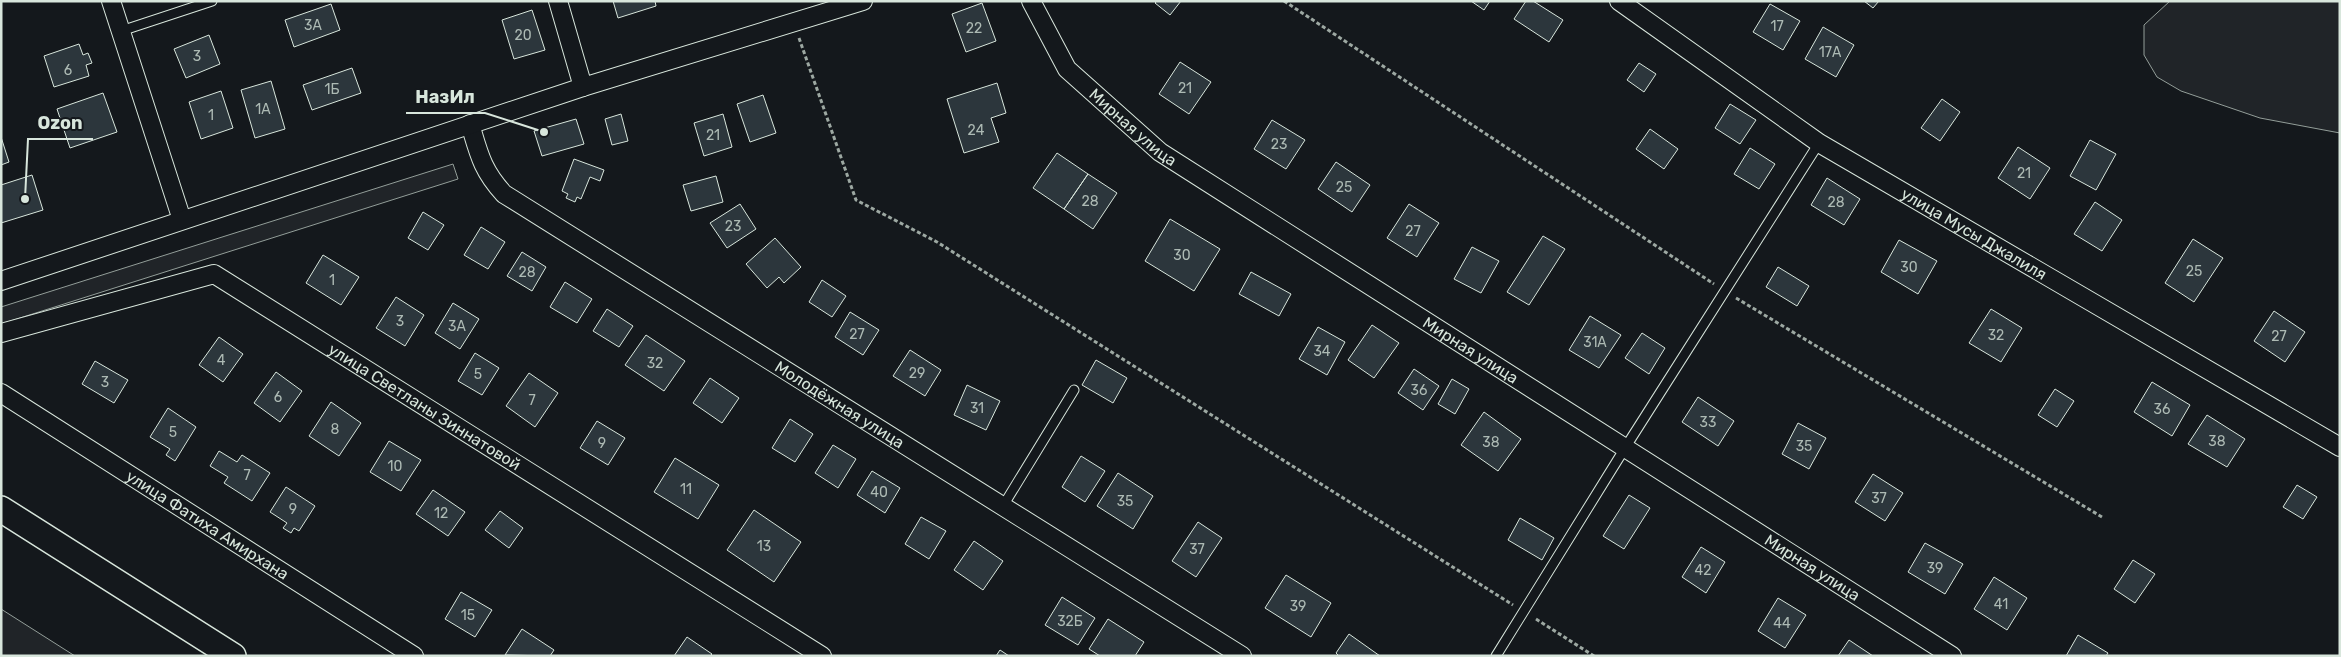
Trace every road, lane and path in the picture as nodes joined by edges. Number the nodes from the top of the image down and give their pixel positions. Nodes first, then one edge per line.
1 (111, 1) edge
2 (212, 1) edge
3 (558, 1) edge
4 (863, 1) edge
5 (1031, 1) edge
6 (1284, 1) edge
7 (1619, 1) edge
8 (793, 22) junction
9 (121, 31) junction
10 (583, 87) junction
11 (470, 124) junction
12 (1819, 144) junction
13 (182, 220) junction
14 (1, 281) edge
15 (1725, 291) junction
16 (1, 334) edge
17 (1074, 390) dead end
18 (1, 393) edge
19 (2340, 447) edge
20 (1625, 448) junction
21 (1002, 506) junction
22 (1, 509) edge
23 (2102, 518) dead end
24 (1524, 611) junction
25 (233, 656) edge
26 (414, 656) edge
27 (822, 656) edge
28 (1242, 656) edge
29 (1496, 656) edge
30 (1594, 656) edge
31 (1952, 656) edge

1 - 9 street
2 - 9 lane
3 - 10 street
4 - 8 street
5 - 20 street, Мирная улица
6 - 15 path
7 - 12 street, улица Мусы Джалиля
8 - 10 street
8 - 24 path
9 - 13 street
10 - 11 street
11 - 13 street
11 - 21 street, Молодёжная улица
12 - 15 lane
12 - 19 street, улица Мусы Джалиля
13 - 14 street
15 - 20 lane
15 - 23 path
16 - 27 street, улица Светланы Зиннатовой
17 - 21 lane
18 - 26 street, улица Фатиха Амирхана
20 - 24 lane
20 - 31 street, Мирная улица
21 - 28 street, Молодёжная улица
22 - 25 street
24 - 29 lane
24 - 30 path

